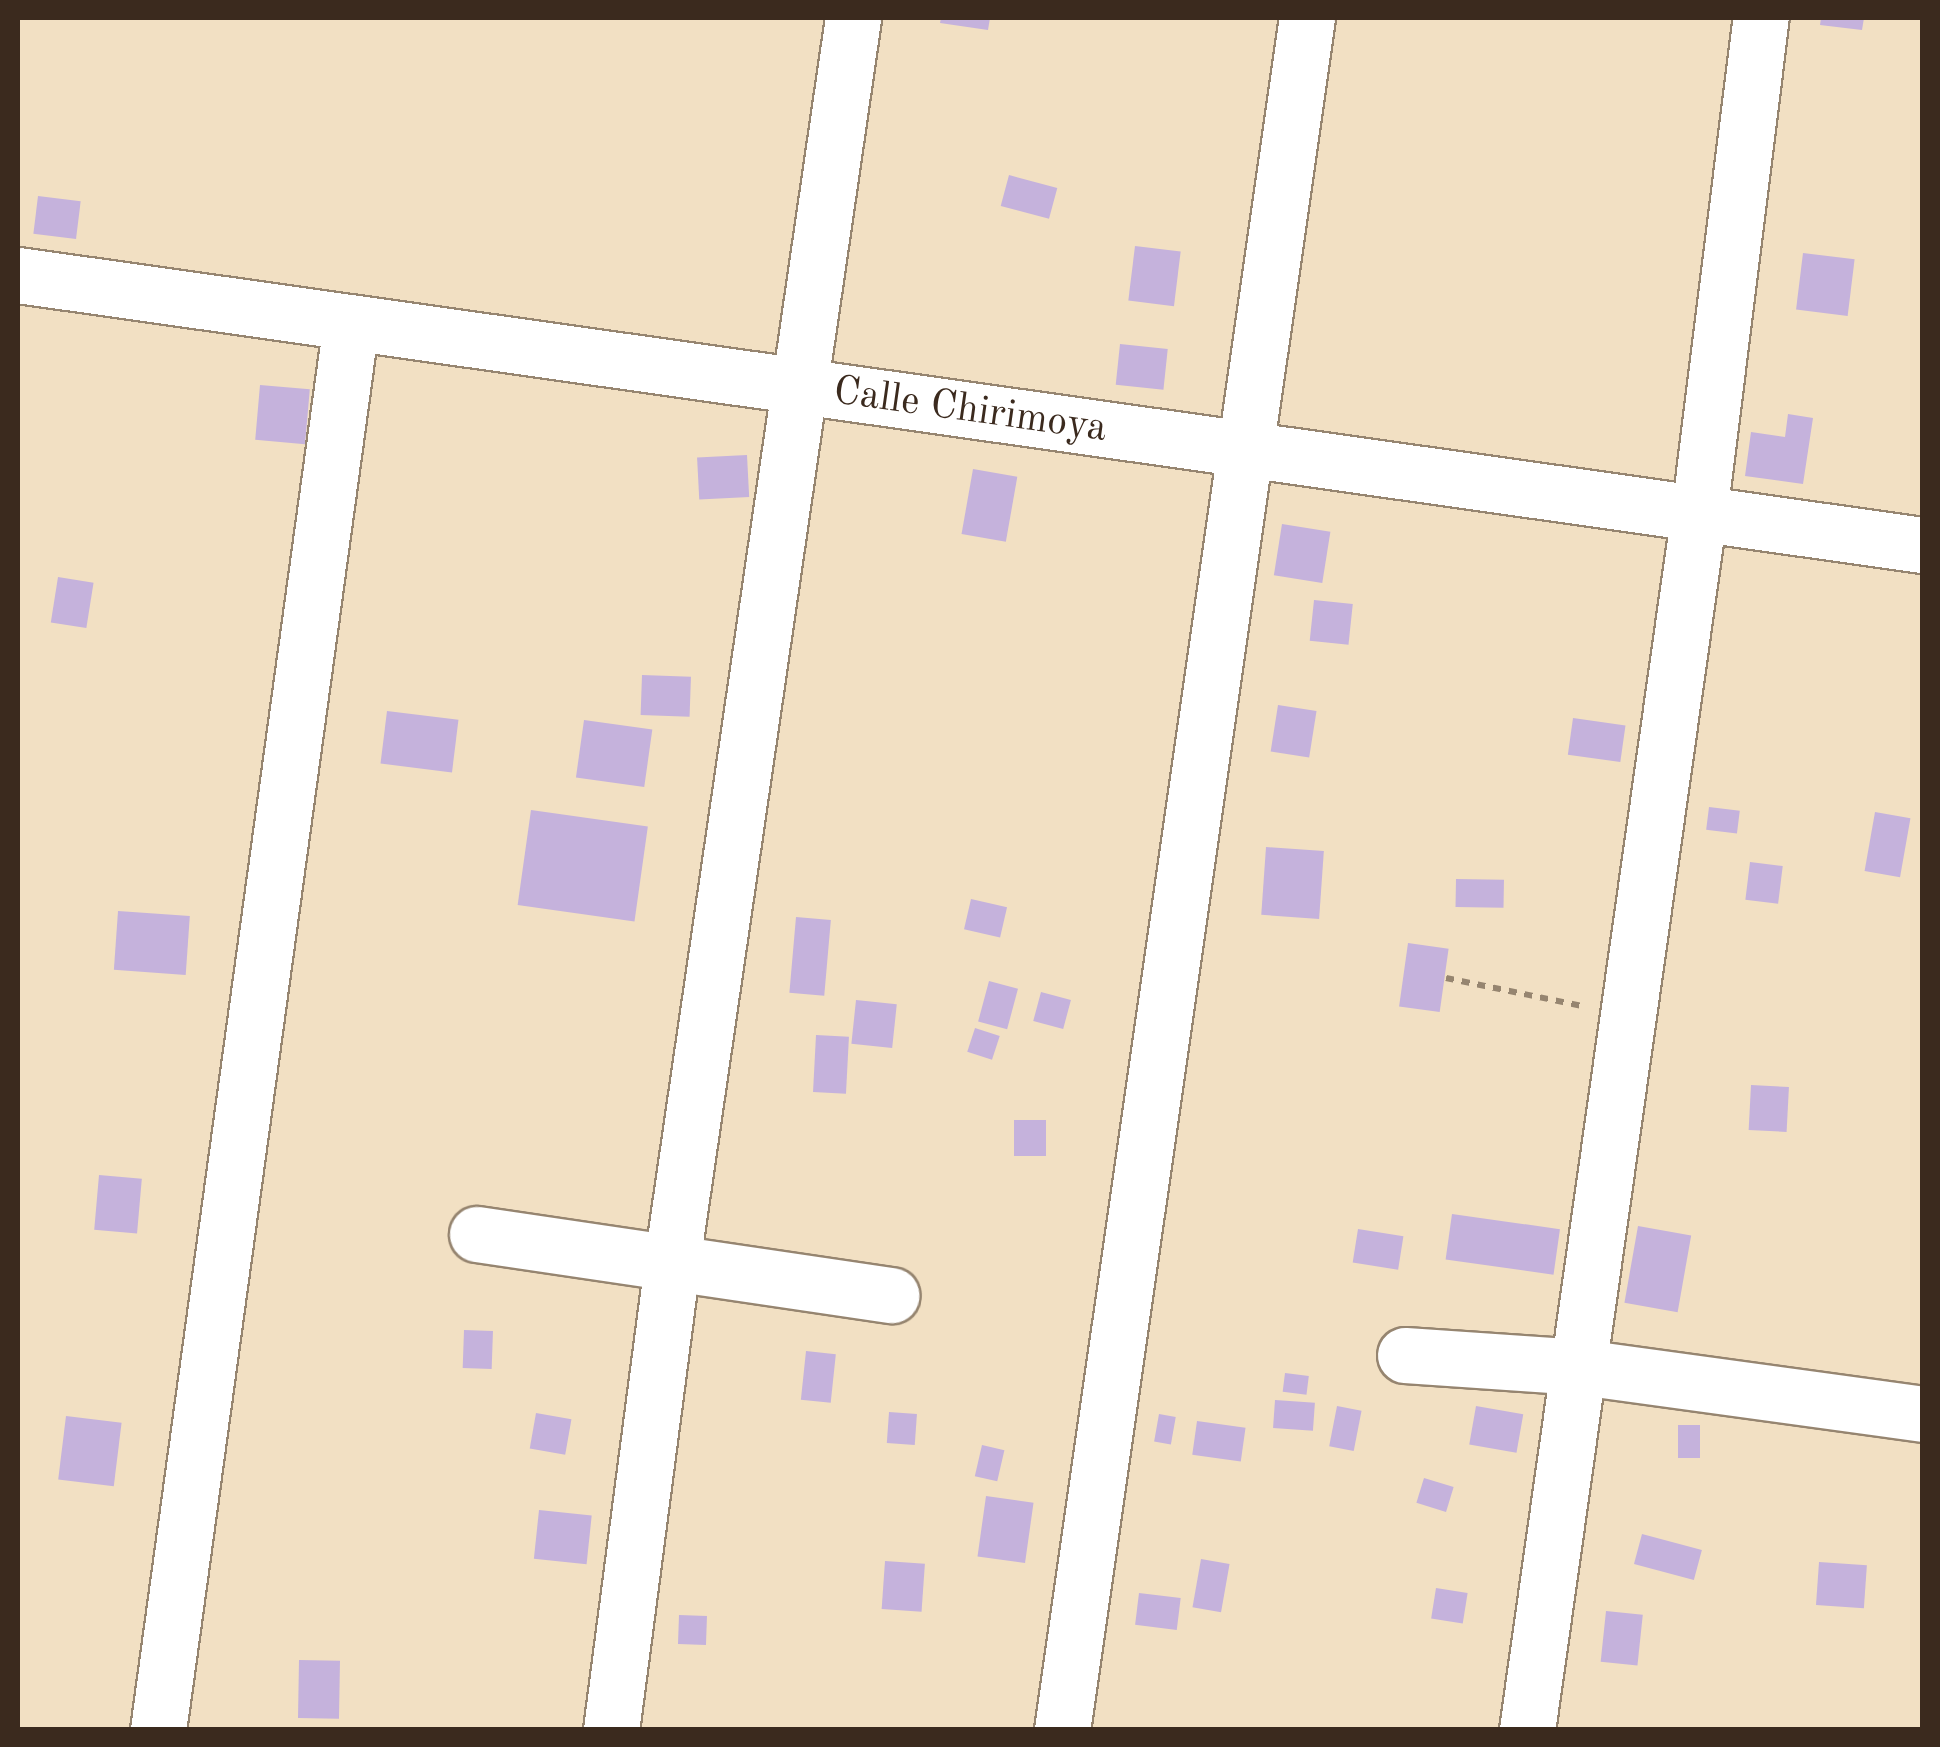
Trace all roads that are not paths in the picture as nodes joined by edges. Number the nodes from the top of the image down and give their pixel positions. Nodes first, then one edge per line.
1 (854, 18) edge
2 (1308, 18) edge
3 (1762, 18) edge
4 (18, 275) edge
5 (351, 322) junction
6 (796, 385) junction
7 (1246, 452) junction
8 (1699, 513) junction
9 (1922, 545) edge
10 (477, 1234) dead end
11 (672, 1264) junction
12 (892, 1295) dead end
13 (1404, 1355) dead end
14 (1581, 1366) junction
15 (1922, 1414) edge
16 (158, 1730) edge
17 (611, 1730) edge
18 (1062, 1730) edge
19 (1527, 1730) edge

1 - 6 street
2 - 7 street
3 - 8 street
4 - 5 street, Calle Chirimoya
5 - 6 street, Calle Chirimoya
5 - 16 street
6 - 7 street, Calle Chirimoya
6 - 11 street
7 - 8 street, Calle Chirimoya
7 - 18 street
8 - 9 street, Calle Chirimoya
8 - 14 street
10 - 11 street
11 - 12 street
11 - 17 street
13 - 14 street
14 - 15 street
14 - 19 street

